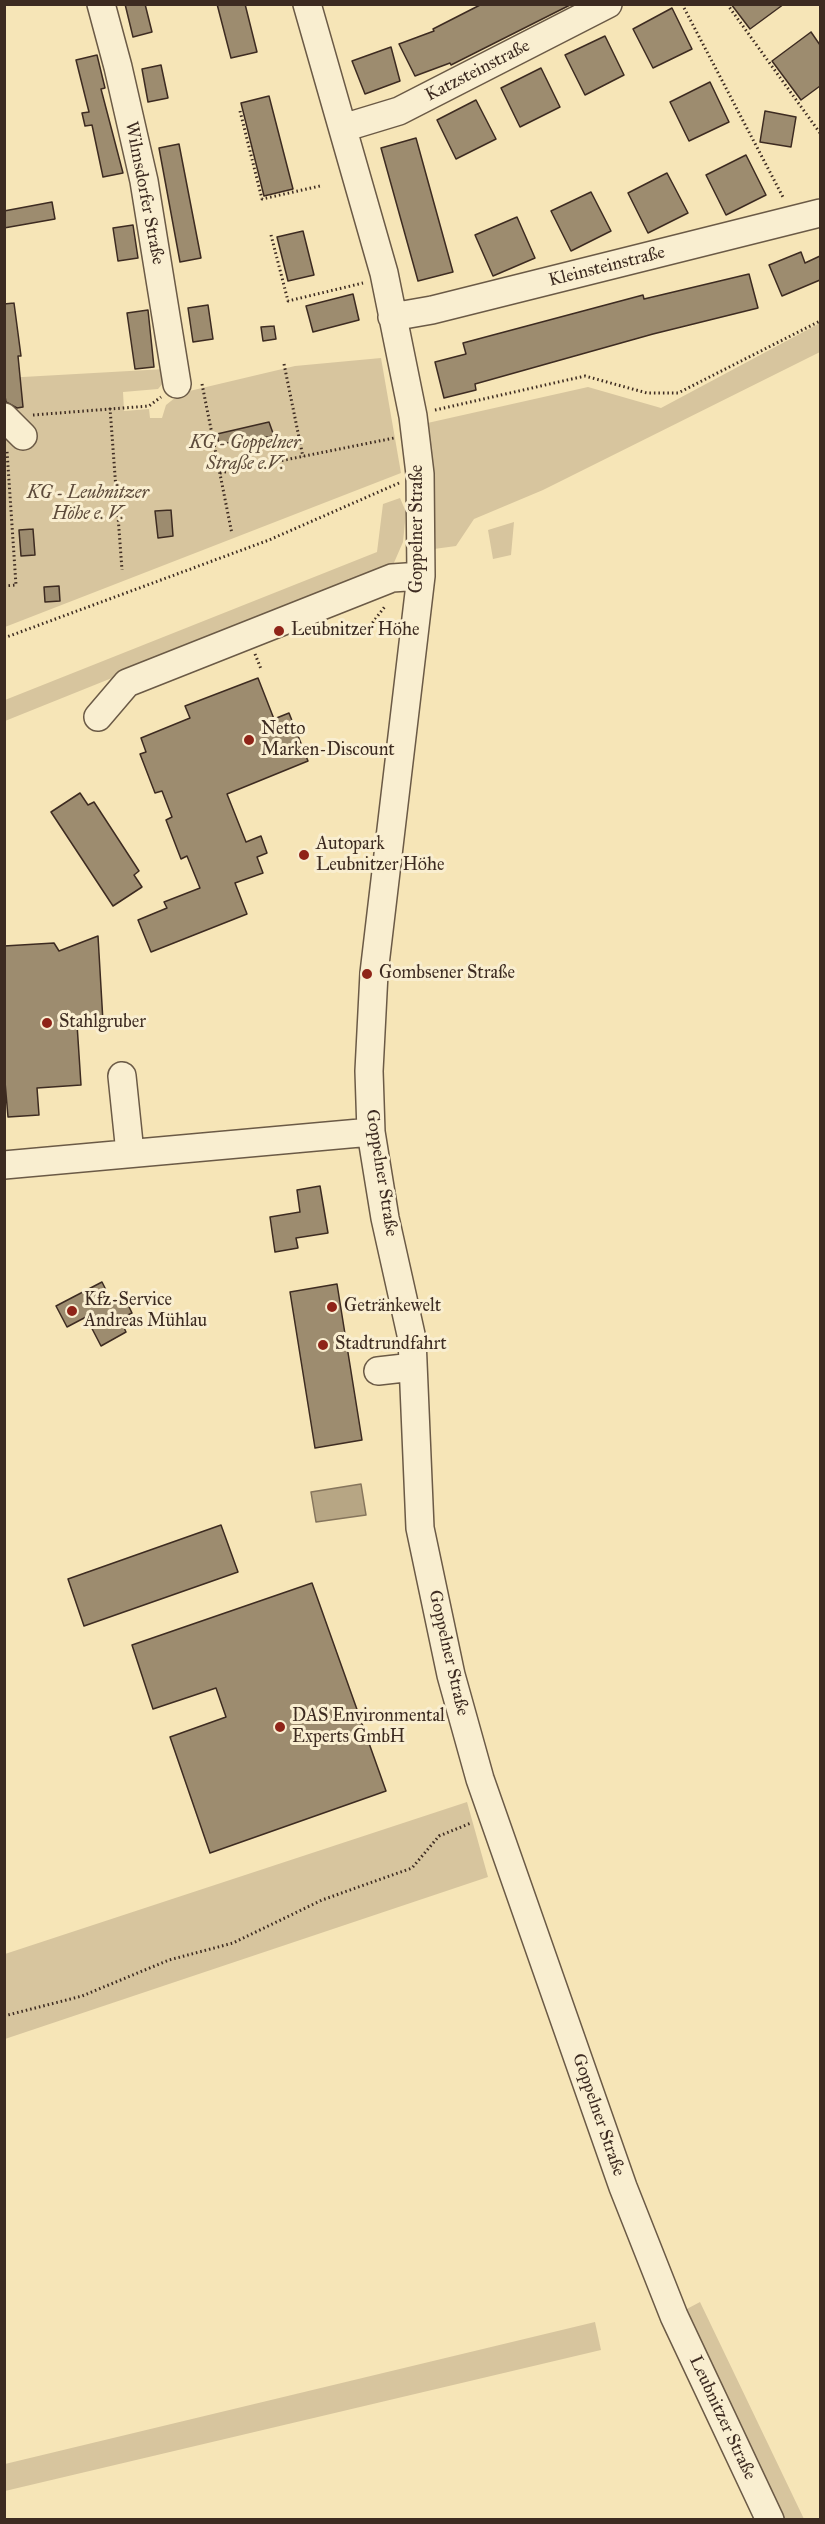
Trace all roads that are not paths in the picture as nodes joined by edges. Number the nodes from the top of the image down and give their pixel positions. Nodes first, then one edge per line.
1 (101, 4) edge
2 (307, 4) edge
3 (608, 4) edge
4 (343, 128) junction
5 (808, 218) edge
6 (392, 317) junction
7 (181, 387) road end
8 (421, 576) junction
9 (98, 717) dead end
10 (122, 1076) dead end
11 (371, 1132) junction
12 (130, 1153) junction
13 (4, 1165) edge
14 (413, 1366) junction
15 (378, 1371) dead end
16 (674, 2316) joint
17 (770, 2520) edge

1 - 7 street, Wilmsdorfer Straße
2 - 4 street, Goppelner Straße
3 - 4 street, Katzsteinstraße
4 - 6 street, Goppelner Straße
5 - 6 street, Kleinsteinstraße
6 - 8 street, Goppelner Straße
8 - 9 street
8 - 11 street, Goppelner Straße
10 - 12 street
11 - 12 street
11 - 14 street, Goppelner Straße
12 - 13 street
14 - 15 street
14 - 16 street, Goppelner Straße
16 - 17 street, Leubnitzer Straße

